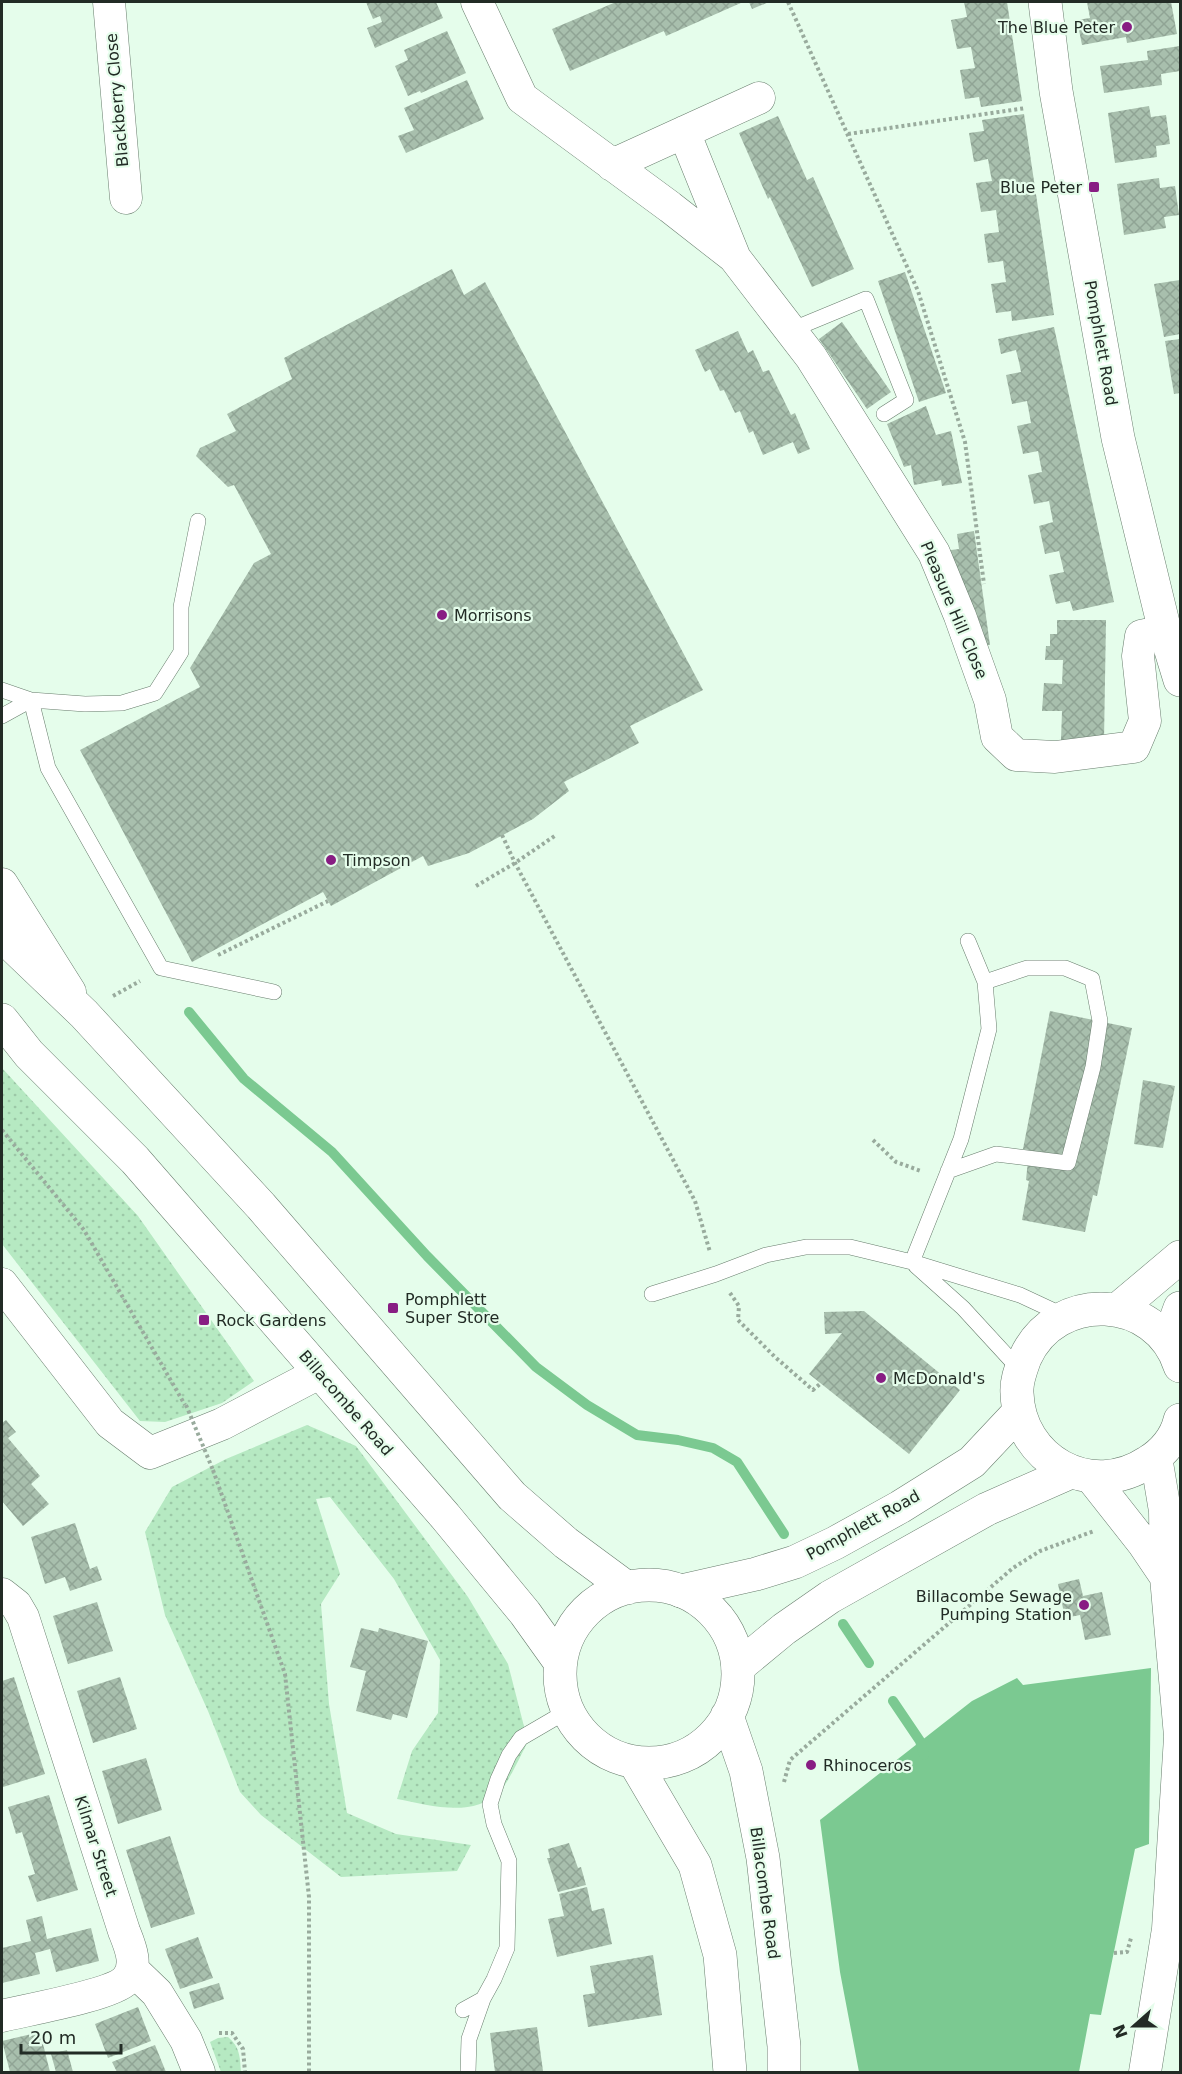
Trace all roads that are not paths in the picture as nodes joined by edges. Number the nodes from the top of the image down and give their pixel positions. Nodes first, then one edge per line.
1 (109, 2) edge
2 (477, 2) edge
3 (1045, 2) edge
4 (759, 98) dead end
5 (684, 132) junction
6 (612, 165) junction
7 (126, 198) dead end
8 (734, 257) junction
9 (791, 330) junction
10 (884, 414) dead end
11 (198, 521) dead end
12 (1165, 631) junction
13 (1180, 680) edge
14 (2, 690) edge
15 (31, 700) junction
16 (2, 716) edge
17 (2, 884) edge
18 (2, 931) edge
19 (968, 941) dead end
20 (985, 982) junction
21 (274, 992) dead end
22 (84, 1014) junction
23 (2, 1020) edge
24 (946, 1176) junction
25 (1180, 1257) edge
26 (912, 1262) junction
27 (2, 1284) edge
28 (652, 1294) dead end
29 (1180, 1308) edge
30 (1117, 1310) junction
31 (1065, 1317) junction
32 (1174, 1353) edge
33 (1020, 1370) junction
34 (320, 1373) junction
35 (1019, 1412) junction
36 (1171, 1441) edge
37 (1081, 1474) junction
38 (1166, 1577) junction
39 (627, 1588) junction
40 (681, 1591) junction
41 (2, 1594) edge
42 (560, 1662) junction
43 (738, 1667) junction
44 (1179, 1696) edge
45 (568, 1710) junction
46 (727, 1716) junction
47 (1180, 1737) edge
48 (635, 1763) junction
49 (1174, 1930) edge
50 (132, 1969) junction
51 (483, 1999) junction
52 (463, 2010) dead end
53 (2, 2016) edge
54 (199, 2073) edge
55 (468, 2073) edge
56 (730, 2073) edge
57 (784, 2073) edge
58 (1145, 2073) edge

1 - 7 street, Blackberry Close
2 - 6 street, Pleasure Hill Close
3 - 12 main road, Pomphlett Road
4 - 5 street
5 - 6 street
5 - 8 street, Pleasure Hill Close
6 - 8 street, Pleasure Hill Close
8 - 9 street, Pleasure Hill Close
9 - 10 lane
9 - 12 street, Pleasure Hill Close
11 - 15 lane
12 - 13 main road, Pomphlett Road
14 - 15 lane
15 - 16 lane
15 - 21 lane
17 - 22 street
18 - 22 main road
19 - 20 lane
20 - 24 lane
20 - 24 lane
22 - 39 main road
23 - 34 main road, Billacombe Road
24 - 26 lane
25 - 30 main road
26 - 28 lane
26 - 31 lane
26 - 33 lane
27 - 34 street
29 - 32 main road
30 - 31 main road
30 - 32 main road
31 - 33 main road
33 - 35 main road
34 - 42 main road, Billacombe Road
35 - 37 main road
35 - 40 main road, Pomphlett Road
36 - 37 main road
36 - 38 street
37 - 38 street
37 - 43 main road
38 - 44 street
39 - 40 main road
39 - 42 main road
40 - 43 main road
41 - 50 street, Kilmar Street
42 - 45 main road
43 - 46 main road
44 - 47 street
45 - 48 main road
45 - 51 lane
46 - 48 main road
46 - 57 main road, Billacombe Road
47 - 49 street
48 - 56 main road
49 - 58 street
50 - 53 street
50 - 54 street
51 - 52 lane
51 - 55 lane

